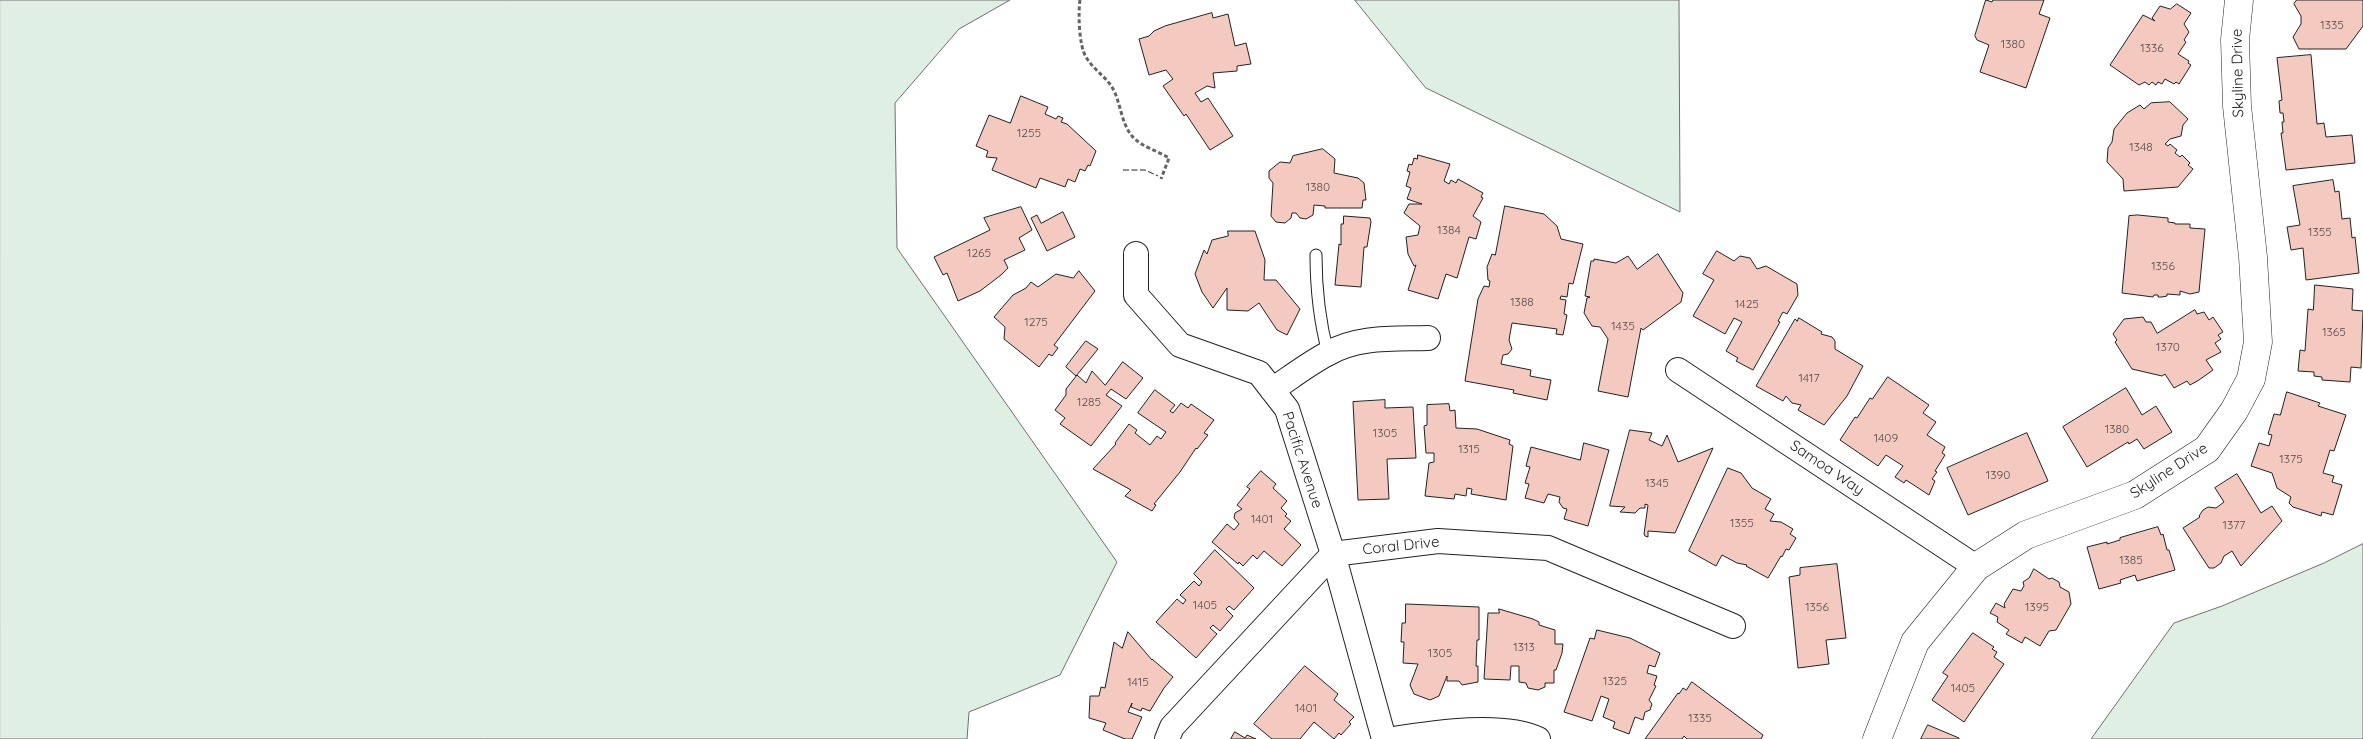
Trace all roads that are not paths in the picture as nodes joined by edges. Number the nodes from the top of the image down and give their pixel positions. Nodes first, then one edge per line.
1 (2239, 0) edge
2 (1136, 254) dead end
3 (1316, 254) dead end
4 (1428, 338) dead end
5 (1328, 353) junction
6 (1678, 370) dead end
7 (1272, 390) junction
8 (1332, 554) junction
9 (1976, 567) junction
10 (1733, 626) dead end
11 (1167, 739) edge
12 (1384, 739) edge
13 (1394, 739) edge
14 (1538, 739) edge
15 (1877, 739) edge

1 - 9 street, Skyline Drive
2 - 7 street, Pacific Avenue
3 - 5 lane
4 - 5 street
5 - 7 street
6 - 9 street, Samoa Way
7 - 8 street, Pacific Avenue
8 - 10 street, Coral Drive
8 - 11 street
8 - 12 street, Pacific Avenue
9 - 15 street, Skyline Drive
13 - 14 street

